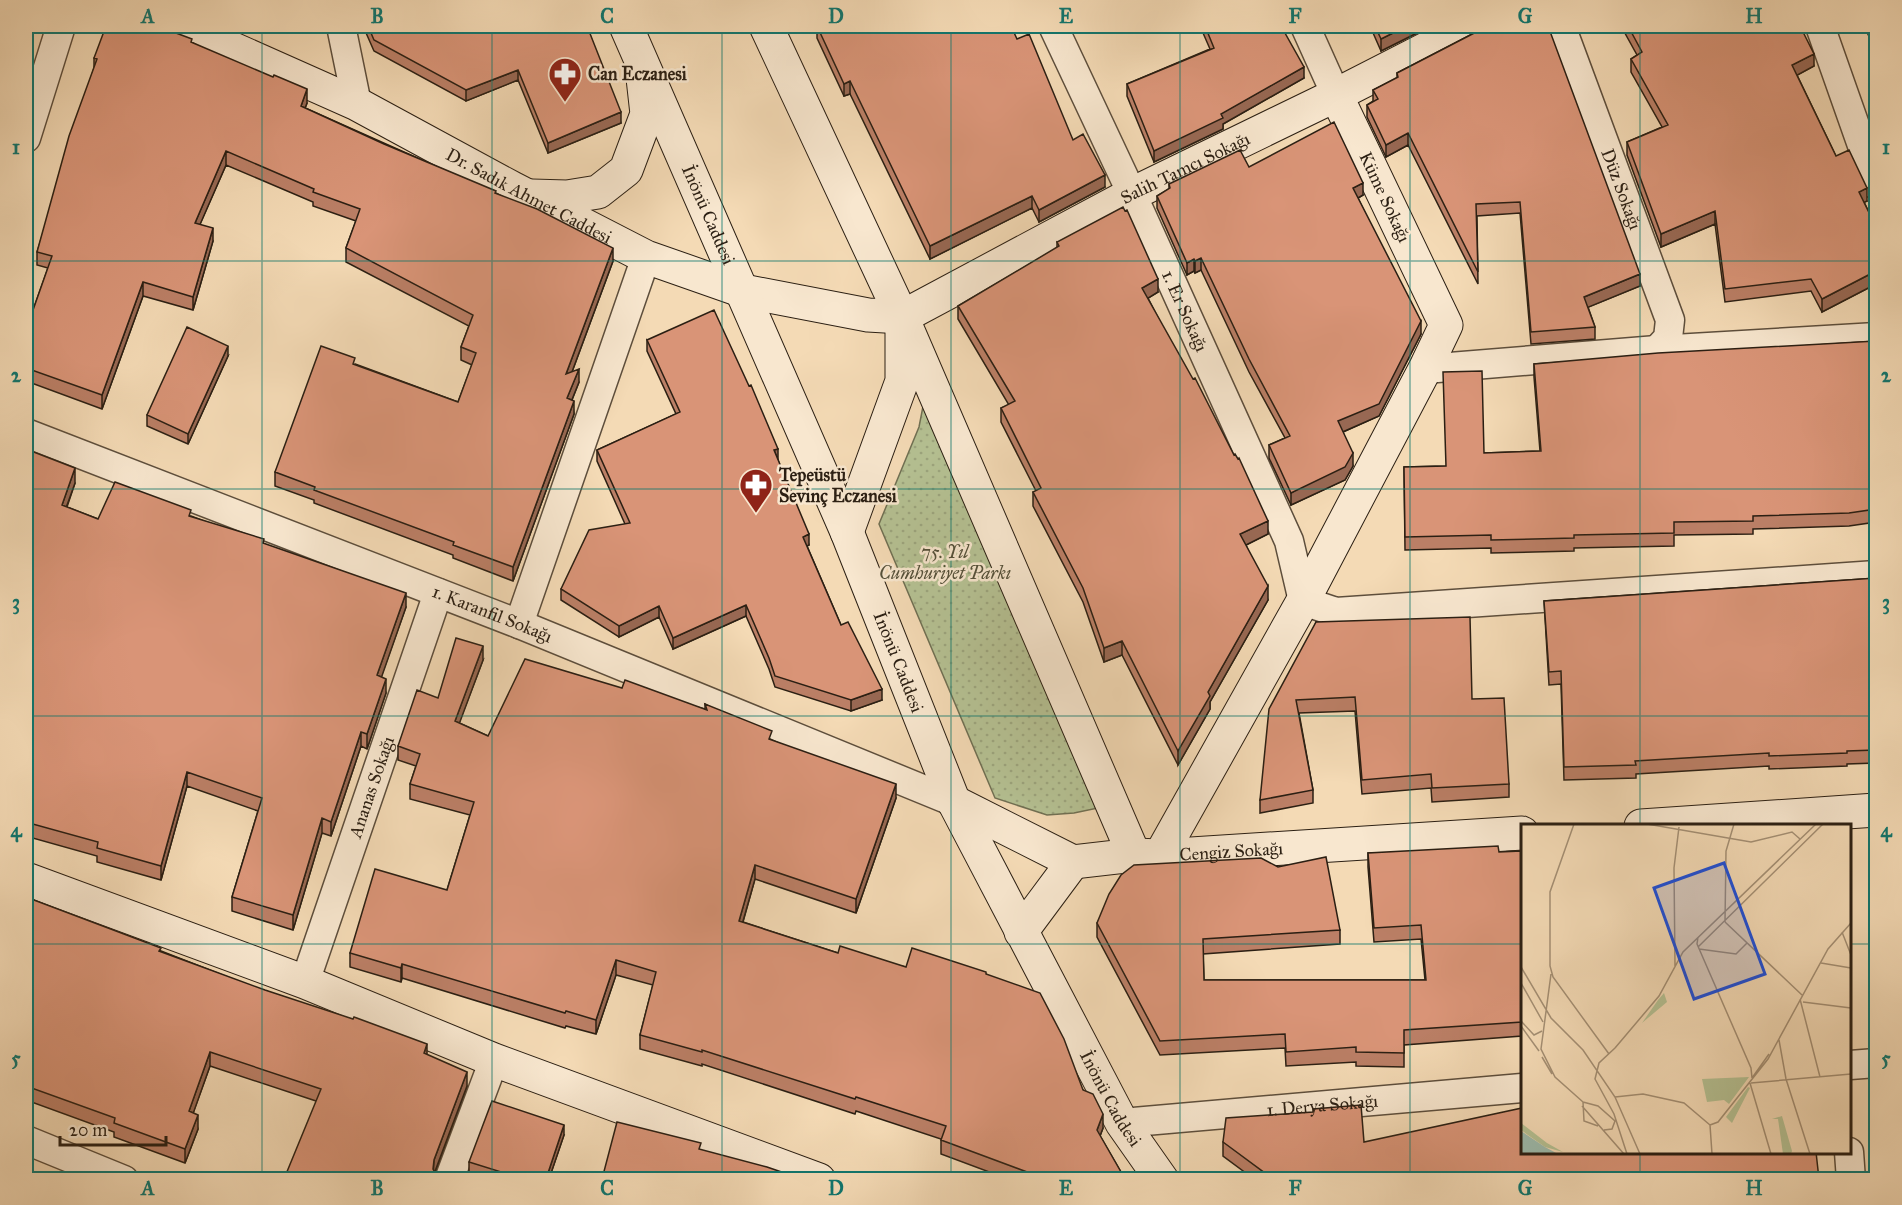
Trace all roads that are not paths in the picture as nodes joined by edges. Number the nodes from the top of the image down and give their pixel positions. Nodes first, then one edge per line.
1 (61, 26) edge
2 (174, 26) edge
3 (341, 26) edge
4 (626, 26) edge
5 (766, 26) edge
6 (1053, 26) edge
7 (1305, 26) edge
8 (1471, 26) edge
9 (1561, 26) edge
10 (1820, 26) edge
11 (641, 59) junction
12 (1336, 95) junction
13 (357, 105) junction
14 (26, 138) edge
15 (1876, 185) edge
16 (1132, 194) junction
17 (526, 196) junction
18 (646, 257) junction
19 (743, 291) junction
20 (902, 317) junction
21 (1876, 337) edge
22 (1657, 350) junction
23 (1425, 369) junction
24 (26, 433) edge
25 (848, 531) junction
26 (1876, 575) edge
27 (438, 592) junction
28 (1303, 601) junction
29 (519, 624) junction
30 (954, 802) junction
31 (1876, 810) edge
32 (1827, 820) edge
33 (1678, 824) edge
34 (1521, 833) edge
35 (1147, 856) junction
36 (1073, 862) junction
37 (26, 879) edge
38 (1021, 932) junction
39 (305, 982) junction
40 (494, 1060) junction
41 (1876, 1064) edge
42 (1851, 1065) edge
43 (1521, 1088) edge
44 (1122, 1123) junction
45 (26, 1140) edge
46 (1849, 1154) edge
47 (124, 1179) edge
48 (449, 1179) edge
49 (819, 1179) edge
50 (1162, 1179) edge
51 (1851, 1179) edge

1 - 14 street
2 - 13 street, Dr. Sadık Ahmet Caddesi
3 - 13 street
4 - 11 street, İnönü Caddesi
5 - 20 street
6 - 16 street, 1. Er Sokağı
7 - 12 street, Küme Sokağı
8 - 12 street, Salih Tamcı Sokağı
9 - 22 street, Düz Sokağı
10 - 15 street
11 - 17 street
11 - 19 street, İnönü Caddesi
12 - 16 street, Salih Tamcı Sokağı
12 - 23 street, Küme Sokağı
13 - 17 street, Dr. Sadık Ahmet Caddesi
16 - 20 street, Salih Tamcı Sokağı
16 - 28 street, 1. Er Sokağı
17 - 18 street, Dr. Sadık Ahmet Caddesi
18 - 19 street, Dr. Sadık Ahmet Caddesi
18 - 29 street
19 - 20 street, Dr. Sadık Ahmet Caddesi
19 - 25 street, İnönü Caddesi
20 - 25 street
20 - 35 street
21 - 22 street
22 - 23 street
23 - 28 street
24 - 27 street, 1. Karanfil Sokağı
25 - 30 street, İnönü Caddesi
26 - 28 street
27 - 29 street, 1. Karanfil Sokağı
27 - 39 street, Ananas Sokağı
28 - 35 street
29 - 30 street, 1. Karanfil Sokağı
30 - 36 street
30 - 38 street, İnönü Caddesi
31 - 32 street
32 - 33 street
34 - 35 street, Cengiz Sokağı
35 - 36 street, Cengiz Sokağı
36 - 38 street
37 - 39 street
38 - 44 street, İnönü Caddesi
39 - 40 street
40 - 48 street
40 - 49 street
41 - 42 street
43 - 44 street, 1. Derya Sokağı
44 - 50 street, İnönü Caddesi
45 - 47 street
46 - 51 street

